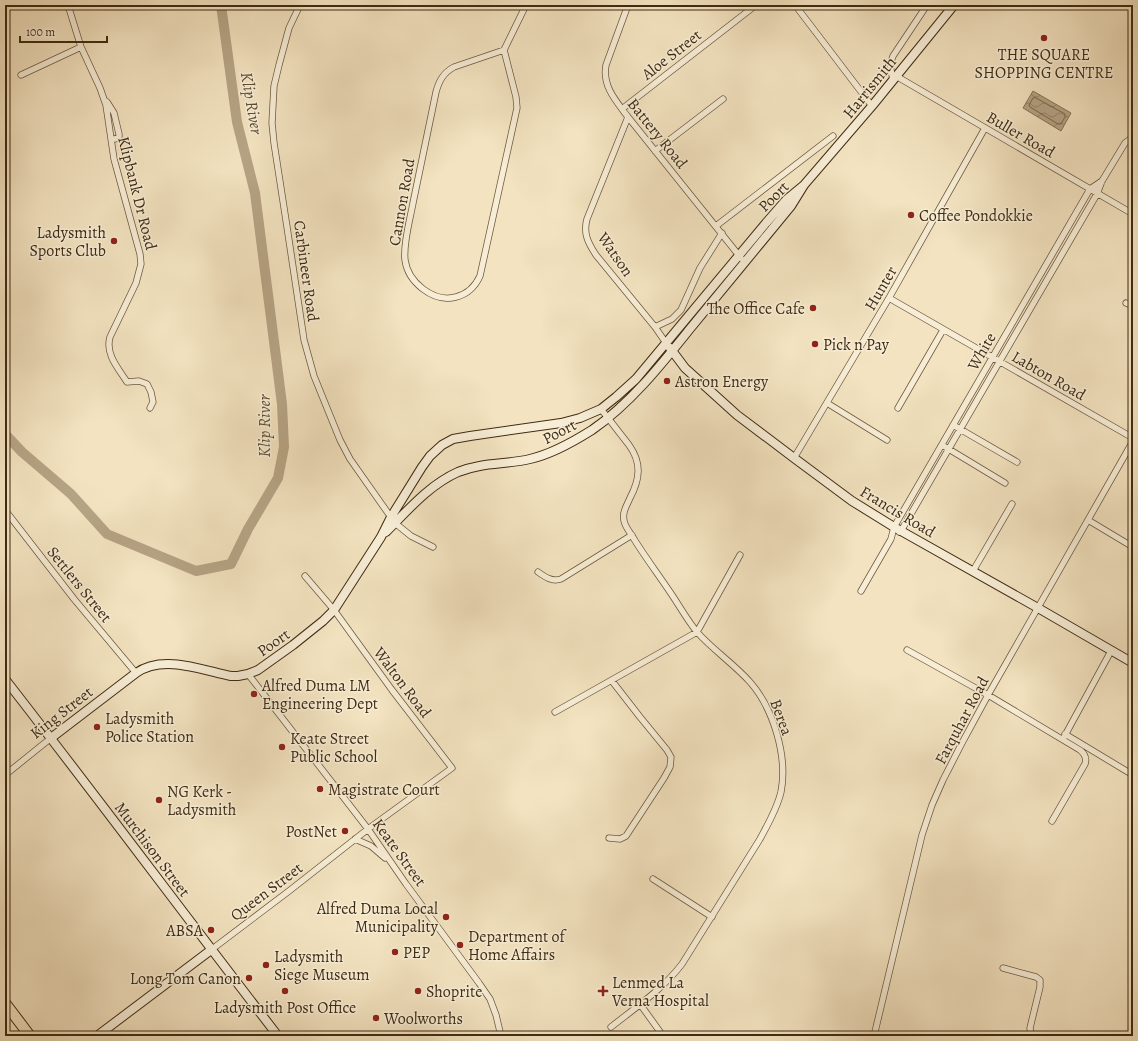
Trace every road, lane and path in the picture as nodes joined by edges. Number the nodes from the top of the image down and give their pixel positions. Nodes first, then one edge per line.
1 (68, 5) edge
2 (300, 5) edge
3 (526, 5) edge
4 (628, 5) edge
5 (756, 5) edge
6 (795, 5) edge
7 (927, 5) edge
8 (954, 5) edge
9 (81, 47) junction
10 (504, 50) junction
11 (22, 74) dead end
12 (894, 78) junction
13 (104, 99) junction
14 (723, 99) dead end
15 (872, 106) junction
16 (622, 109) junction
17 (628, 117) junction
18 (985, 128) junction
19 (833, 136) dead end
20 (1133, 138) edge
21 (111, 139) junction
22 (655, 151) junction
23 (1102, 181) junction
24 (804, 185) junction
25 (1090, 190) junction
26 (1097, 194) junction
27 (1133, 214) edge
28 (716, 226) junction
29 (722, 233) junction
30 (739, 254) junction
31 (745, 262) junction
32 (1040, 276) junction
33 (1047, 279) junction
34 (889, 298) junction
35 (1126, 302) dead end
36 (1133, 306) edge
37 (655, 327) junction
38 (943, 330) junction
39 (666, 343) junction
40 (672, 352) junction
41 (992, 358) junction
42 (999, 362) junction
43 (827, 403) junction
44 (150, 408) dead end
45 (898, 408) dead end
46 (601, 409) junction
47 (608, 418) junction
48 (953, 425) junction
49 (960, 430) junction
50 (887, 440) dead end
51 (1133, 440) edge
52 (942, 445) junction
53 (949, 449) junction
54 (794, 458) junction
55 (1018, 462) dead end
56 (1005, 483) dead end
57 (1012, 504) dead end
58 (5, 510) edge
59 (393, 520) junction
60 (1088, 520) junction
61 (898, 529) junction
62 (632, 535) junction
63 (433, 546) dead end
64 (1133, 547) edge
65 (740, 555) dead end
66 (973, 571) junction
67 (538, 572) dead end
68 (305, 576) dead end
69 (861, 591) dead end
70 (1038, 608) junction
71 (334, 610) junction
72 (697, 632) junction
73 (907, 650) dead end
74 (1111, 651) junction
75 (1133, 663) edge
76 (136, 673) junction
77 (248, 674) junction
78 (5, 679) edge
79 (612, 680) junction
80 (988, 695) junction
81 (555, 712) dead end
82 (1064, 737) junction
83 (51, 738) junction
84 (452, 768) joint
85 (1133, 774) edge
86 (5, 775) edge
87 (1052, 821) dead end
88 (368, 829) junction
89 (609, 838) dead end
90 (355, 839) junction
91 (391, 863) junction
92 (653, 879) dead end
93 (712, 917) junction
94 (211, 950) junction
95 (1003, 968) dead end
96 (5, 1002) edge
97 (640, 1004) junction
98 (610, 1027) dead end
99 (30, 1036) edge
100 (97, 1036) edge
101 (278, 1036) edge
102 (501, 1036) edge
103 (663, 1036) edge
104 (874, 1036) edge
105 (1031, 1036) edge

1 - 9 street, Klipbank Dr Road
2 - 59 street, Carbineer Road
3 - 10 street
4 - 16 street, Battery Road
5 - 16 street, Aloe Street
6 - 15 street
7 - 12 street
8 - 12 street, Harrismith
9 - 11 street
9 - 13 street, Klipbank Dr Road
10 - 10 street, Cannon Road
12 - 15 street, Harrismith
12 - 18 street, Buller Road
13 - 21 street, Klipbank Dr Road
13 - 21 street
14 - 22 street
15 - 24 street, Harrismith
16 - 17 street, Battery Road
17 - 22 street, Battery Road
17 - 37 street, Watson
18 - 25 street, Buller Road
18 - 34 street, Hunter
19 - 28 street
20 - 23 street
21 - 44 street, Klipbank Dr Road
22 - 28 street, Battery Road
23 - 25 street
23 - 26 street, White
24 - 30 street, Poort
24 - 31 street, Poort
25 - 26 street, Buller Road
25 - 32 street, White
26 - 27 street, Buller Road
26 - 33 street, White
28 - 29 street, Battery Road
29 - 30 street, Battery Road
29 - 37 street
30 - 31 street, Battery Road
30 - 39 street, Poort
31 - 40 street, Poort
32 - 33 street
32 - 41 street, White
33 - 42 street, White
34 - 38 street, Labton Road
34 - 43 street, Hunter
35 - 36 street
37 - 39 street, Watson
38 - 41 street, Labton Road
38 - 45 street
39 - 40 street, Watson
39 - 46 street, Poort
40 - 47 street, Poort
40 - 54 street, Francis Road
41 - 42 street, Labton Road
41 - 48 street, White
42 - 49 street, White
42 - 51 street, Labton Road
43 - 50 street
43 - 54 street, Hunter
46 - 47 street, Berea
46 - 59 street, Poort
47 - 59 street, Poort
47 - 62 street, Berea
48 - 49 street
48 - 52 street, White
49 - 53 street, White
49 - 55 street
51 - 60 street, Farquhar Road
52 - 53 street
52 - 61 street, White
53 - 56 street
53 - 61 street, White
54 - 61 street, Francis Road
57 - 66 street
58 - 76 street, Settlers Street
59 - 63 street, Carbineer Road
59 - 71 street, Poort
60 - 64 street
60 - 70 street, Farquhar Road
61 - 66 street, Francis Road
61 - 69 street
62 - 67 street
62 - 72 street, Berea
65 - 72 street
66 - 70 street, Francis Road
68 - 71 street, Walton Road
70 - 74 street, Francis Road
70 - 80 street, Farquhar Road
71 - 77 street, Poort
71 - 84 street, Walton Road
72 - 79 street
72 - 93 street, Berea
73 - 80 street
74 - 75 street, Francis Road
74 - 82 street
76 - 77 street, Poort
76 - 83 street, King Street
77 - 88 street, Keate Street
78 - 83 street, Murchison Street
79 - 81 street
79 - 89 street
80 - 82 street
80 - 104 street, Farquhar Road
82 - 85 street
82 - 87 street
83 - 86 street, King Street
83 - 94 street, Murchison Street
84 - 88 street, Queen Street
88 - 90 street, Queen Street
88 - 91 street, Keate Street
90 - 91 street
90 - 94 street, Queen Street
91 - 102 street, Keate Street
92 - 93 street
93 - 97 street, Berea
94 - 100 street, Queen Street
94 - 101 street, Murchison Street
95 - 105 street
96 - 99 highway
97 - 98 street, Berea
97 - 103 street

